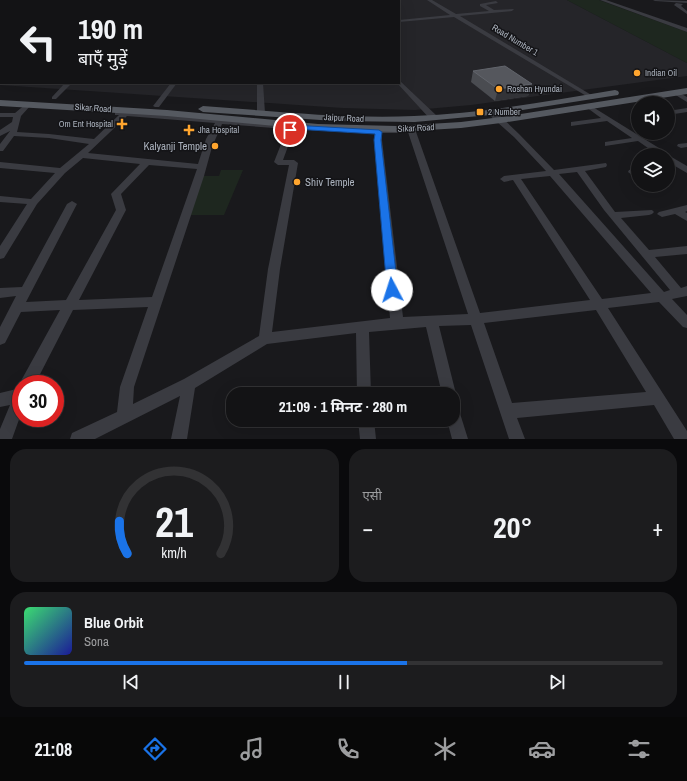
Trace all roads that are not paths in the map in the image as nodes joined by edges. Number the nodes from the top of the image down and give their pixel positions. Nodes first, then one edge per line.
1 (429, 0) edge
2 (491, 0) edge
3 (606, 0) edge
4 (655, 0) edge
5 (671, 1) edge
6 (496, 2) junction
7 (677, 2) edge
8 (687, 4) edge
9 (494, 12) junction
10 (687, 13) edge
11 (456, 16) junction
12 (400, 21) edge
13 (687, 23) edge
14 (679, 24) junction
15 (687, 29) edge
16 (687, 82) edge
17 (400, 83) edge
18 (68, 84) edge
19 (173, 84) edge
20 (260, 84) edge
21 (682, 93) edge
22 (0, 94) edge
23 (687, 100) edge
24 (55, 102) junction
25 (0, 103) edge
26 (590, 104) junction
27 (27, 105) junction
28 (157, 106) junction
29 (687, 110) edge
30 (490, 111) junction
31 (126, 112) junction
32 (675, 112) edge
33 (261, 113) junction
34 (0, 115) edge
35 (17, 115) junction
36 (434, 118) junction
37 (607, 119) junction
38 (220, 121) junction
39 (502, 121) junction
40 (14, 124) junction
41 (574, 124) dead end
42 (294, 126) junction
43 (379, 130) junction
44 (411, 130) junction
45 (0, 134) edge
46 (12, 134) junction
47 (631, 134) edge
48 (631, 139) edge
49 (641, 140) edge
50 (96, 142) junction
51 (608, 144) dead end
52 (653, 148) edge
53 (0, 149) edge
54 (80, 155) junction
55 (147, 162) junction
56 (0, 165) edge
57 (603, 165) dead end
58 (675, 165) edge
59 (202, 166) junction
60 (579, 169) junction
61 (687, 170) edge
62 (62, 171) junction
63 (551, 173) junction
64 (516, 178) junction
65 (504, 179) dead end
66 (0, 199) edge
67 (33, 202) junction
68 (72, 204) dead end
69 (687, 208) edge
70 (677, 210) junction
71 (650, 212) dead end
72 (662, 214) dead end
73 (613, 215) junction
74 (687, 218) edge
75 (3, 246) edge
76 (687, 250) edge
77 (646, 254) junction
78 (0, 255) edge
79 (26, 291) junction
80 (683, 292) edge
81 (0, 293) edge
82 (661, 297) junction
83 (155, 302) junction
84 (599, 304) junction
85 (70, 305) junction
86 (17, 307) junction
87 (476, 319) junction
88 (431, 321) junction
89 (397, 323) junction
90 (687, 323) edge
91 (362, 327) junction
92 (0, 339) edge
93 (265, 339) junction
94 (32, 375) edge
95 (189, 384) junction
96 (364, 387) edge
97 (447, 387) edge
98 (12, 397) edge
99 (657, 398) junction
100 (0, 400) edge
101 (507, 412) junction
102 (124, 416) junction
103 (12, 418) edge
104 (367, 427) edge
105 (457, 427) edge
106 (4, 439) edge
107 (78, 439) edge
108 (179, 439) edge
109 (368, 439) edge
110 (460, 439) edge
111 (517, 439) edge
112 (683, 439) edge

1 - 11 street, Road Number 1
2 - 6 street
3 - 14 street
3 - 15 street
4 - 5 street
5 - 7 street
6 - 9 street
6 - 9 street
7 - 8 street
7 - 10 street
9 - 11 street
11 - 12 street
11 - 26 street, Road Number 1
13 - 14 street
14 - 15 street
16 - 26 main road, Jaipur Road
17 - 36 street
18 - 24 street
19 - 28 street
20 - 33 street
21 - 23 street
21 - 26 main road, Sikar Road
22 - 24 main road, Jaipur Road
24 - 27 main road, Sikar Road
24 - 28 main road, Jaipur Road
24 - 31 main road, Sikar Road
25 - 27 main road, Sikar Road
26 - 30 main road, Jaipur Road
26 - 37 street, Road Number 1
26 - 39 main road, Sikar Road
27 - 35 street
28 - 33 main road, Jaipur Road
29 - 32 street
30 - 36 main road, Jaipur Road
30 - 39 street
31 - 38 main road, Sikar Road
31 - 50 street
33 - 36 main road, Jaipur Road
34 - 35 street
35 - 40 street
37 - 41 street
37 - 47 street, Road Number 1
38 - 42 main road, Sikar Road
38 - 59 street
39 - 44 main road, Sikar Road
39 - 63 street
40 - 45 street
40 - 46 street
42 - 43 main road, Sikar Road
42 - 93 street
43 - 44 main road, Sikar Road
43 - 89 street
44 - 87 street
46 - 50 street
46 - 53 street
48 - 51 street
49 - 52 street, Road Number 1
50 - 54 street
54 - 55 street
54 - 62 street
55 - 59 street
55 - 85 street
56 - 62 street
57 - 60 street
58 - 61 street
59 - 83 street
60 - 63 street
60 - 73 street
62 - 67 street
63 - 64 street
63 - 82 street
64 - 65 street
64 - 84 street
66 - 67 street
67 - 75 street
68 - 79 street
69 - 70 street
70 - 72 street
70 - 74 street
71 - 73 street
73 - 77 street
75 - 78 street
76 - 77 street
77 - 80 street
79 - 81 street
79 - 86 street
80 - 82 street
82 - 84 street
82 - 90 street
83 - 85 street
83 - 102 street
84 - 87 street
84 - 99 street
85 - 86 street
85 - 94 street
86 - 92 street
87 - 88 street
87 - 101 street
88 - 89 street
88 - 97 street
89 - 91 street
91 - 93 street
91 - 96 street
93 - 95 street
95 - 102 street
95 - 108 street
98 - 100 street
99 - 101 street
99 - 112 street
101 - 111 street
102 - 107 street
103 - 106 street
104 - 109 street
105 - 110 street

